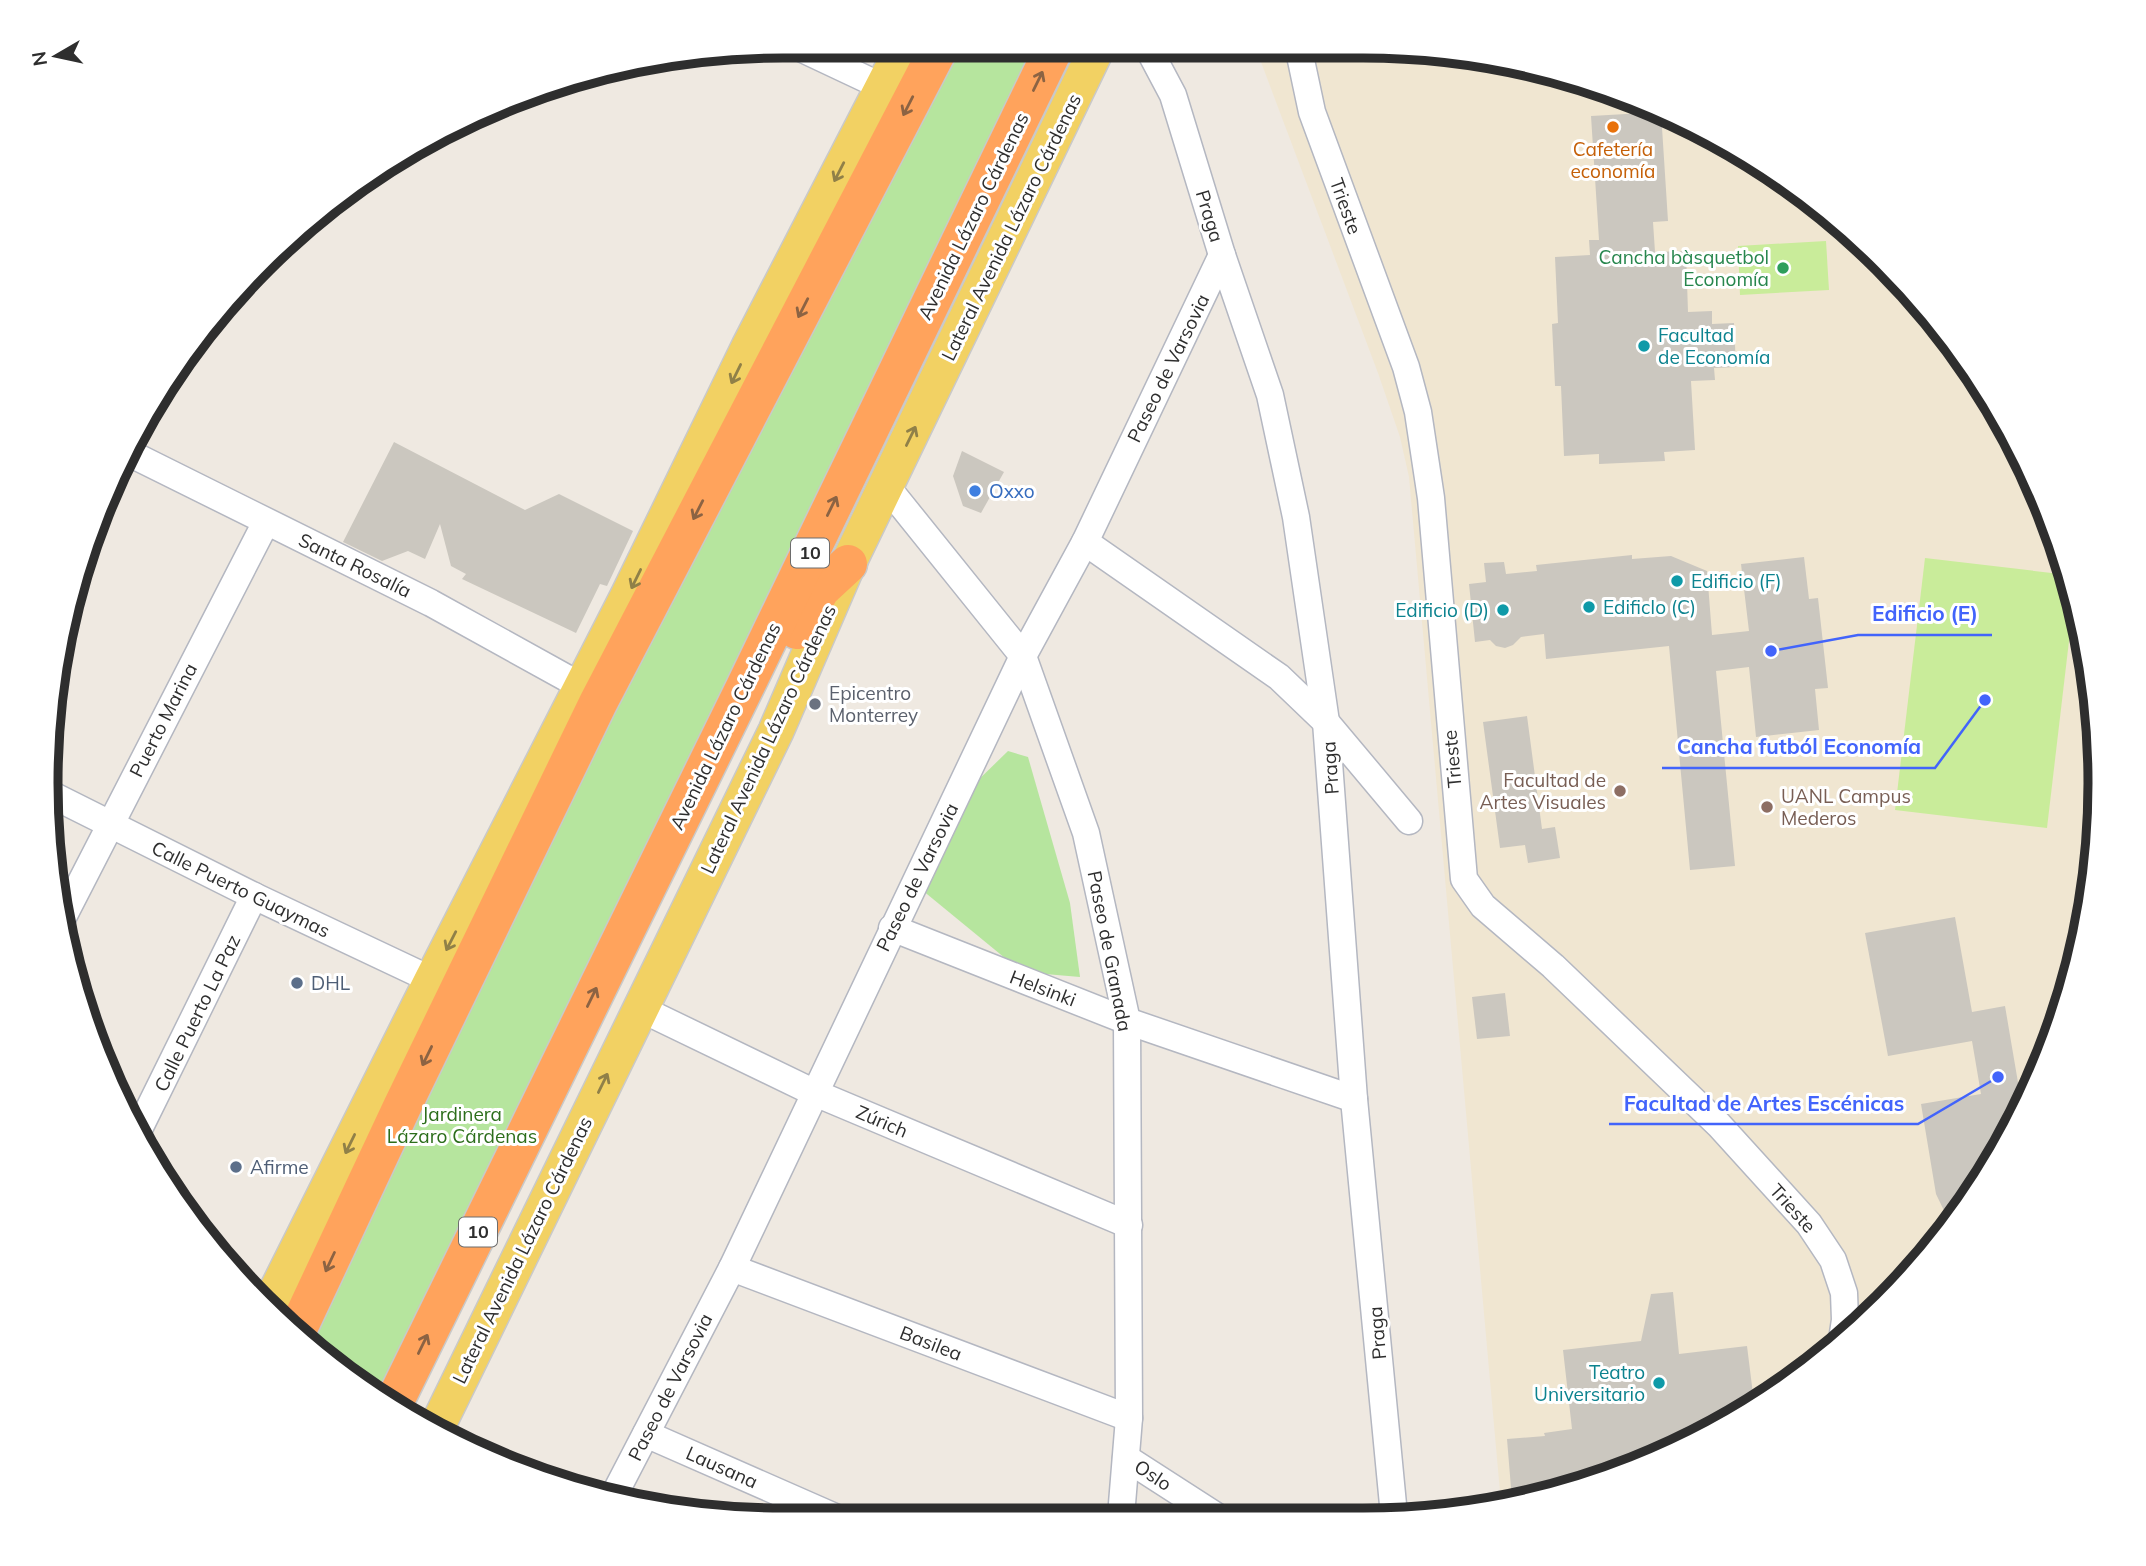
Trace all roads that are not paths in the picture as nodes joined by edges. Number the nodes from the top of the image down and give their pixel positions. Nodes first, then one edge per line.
1 (821, 58) edge
2 (898, 58) edge
3 (934, 58) edge
4 (1049, 58) edge
5 (1092, 58) edge
6 (1153, 58) edge
7 (1301, 58) edge
8 (883, 87) junction
9 (1222, 255) junction
10 (136, 456) edge
11 (887, 487) junction
12 (266, 522) junction
13 (1085, 542) junction
14 (848, 564) junction
15 (1023, 656) junction
16 (587, 673) junction
17 (744, 689) junction
18 (1326, 722) junction
19 (58, 798) edge
20 (1409, 821) dead end
21 (109, 825) junction
22 (254, 896) junction
23 (69, 905) edge
24 (892, 928) junction
25 (486, 939) junction
26 (432, 980) junction
27 (639, 1008) junction
28 (1127, 1021) junction
29 (815, 1093) junction
30 (1354, 1099) junction
31 (142, 1122) edge
32 (1129, 1225) junction
33 (732, 1268) junction
34 (273, 1299) edge
35 (300, 1324) edge
36 (1844, 1325) edge
37 (397, 1397) edge
38 (1129, 1418) junction
39 (440, 1421) edge
40 (646, 1434) junction
41 (1126, 1458) junction
42 (617, 1489) edge
43 (1393, 1507) edge
44 (813, 1508) edge
45 (1122, 1508) edge
46 (1204, 1508) edge

1 - 8 street
2 - 8 main road
3 -> 25 highway
17 -> 4 highway, Avenida Lázaro Cárdenas / 10
11 -> 5 main road, Lateral Avenida Lázaro Cárdenas
6 - 9 street, Praga
7 - 36 street, Trieste
8 -> 16 main road
9 - 13 street, Paseo de Varsovia
9 - 18 street, Praga
10 - 12 street, Santa Rosalía
11 - 14 main road, Lateral Avenida Lázaro Cárdenas
11 - 15 street, Paseo de Granada
12 - 16 street, Santa Rosalía
12 - 21 street, Puerto Marina
13 - 15 street, Paseo de Varsovia
13 - 18 street
14 - 17 highway
14 - 27 main road, Lateral Avenida Lázaro Cárdenas
15 - 24 street, Paseo de Varsovia
15 - 28 street, Paseo de Granada
16 - 25 highway
16 -> 26 main road
37 -> 17 highway, Avenida Lázaro Cárdenas / 10
18 - 20 street
18 - 30 street, Praga
19 - 21 street, Calle Puerto Guaymas
21 - 22 street, Calle Puerto Guaymas
21 - 23 street, Puerto Marina
22 - 26 street, Calle Puerto Guaymas
22 - 31 street, Calle Puerto La Paz
24 - 28 street, Helsinki
24 - 29 street, Paseo de Varsovia
25 -> 35 highway
26 -> 34 main road
27 - 29 street, Zúrich
39 -> 27 main road, Lateral Avenida Lázaro Cárdenas
28 - 30 street, Helsinki
28 - 32 street, Paseo de Granada
29 - 32 street, Zúrich
29 - 33 street, Paseo de Varsovia
30 - 43 street, Praga
32 - 38 street, Paseo de Granada
33 - 38 street, Basilea
33 - 40 street, Paseo de Varsovia
38 - 41 street, Paseo de Granada
40 - 42 street, Paseo de Varsovia
40 - 44 street, Lausana
41 - 45 street, Paseo de Granada
41 - 46 street, Oslo

